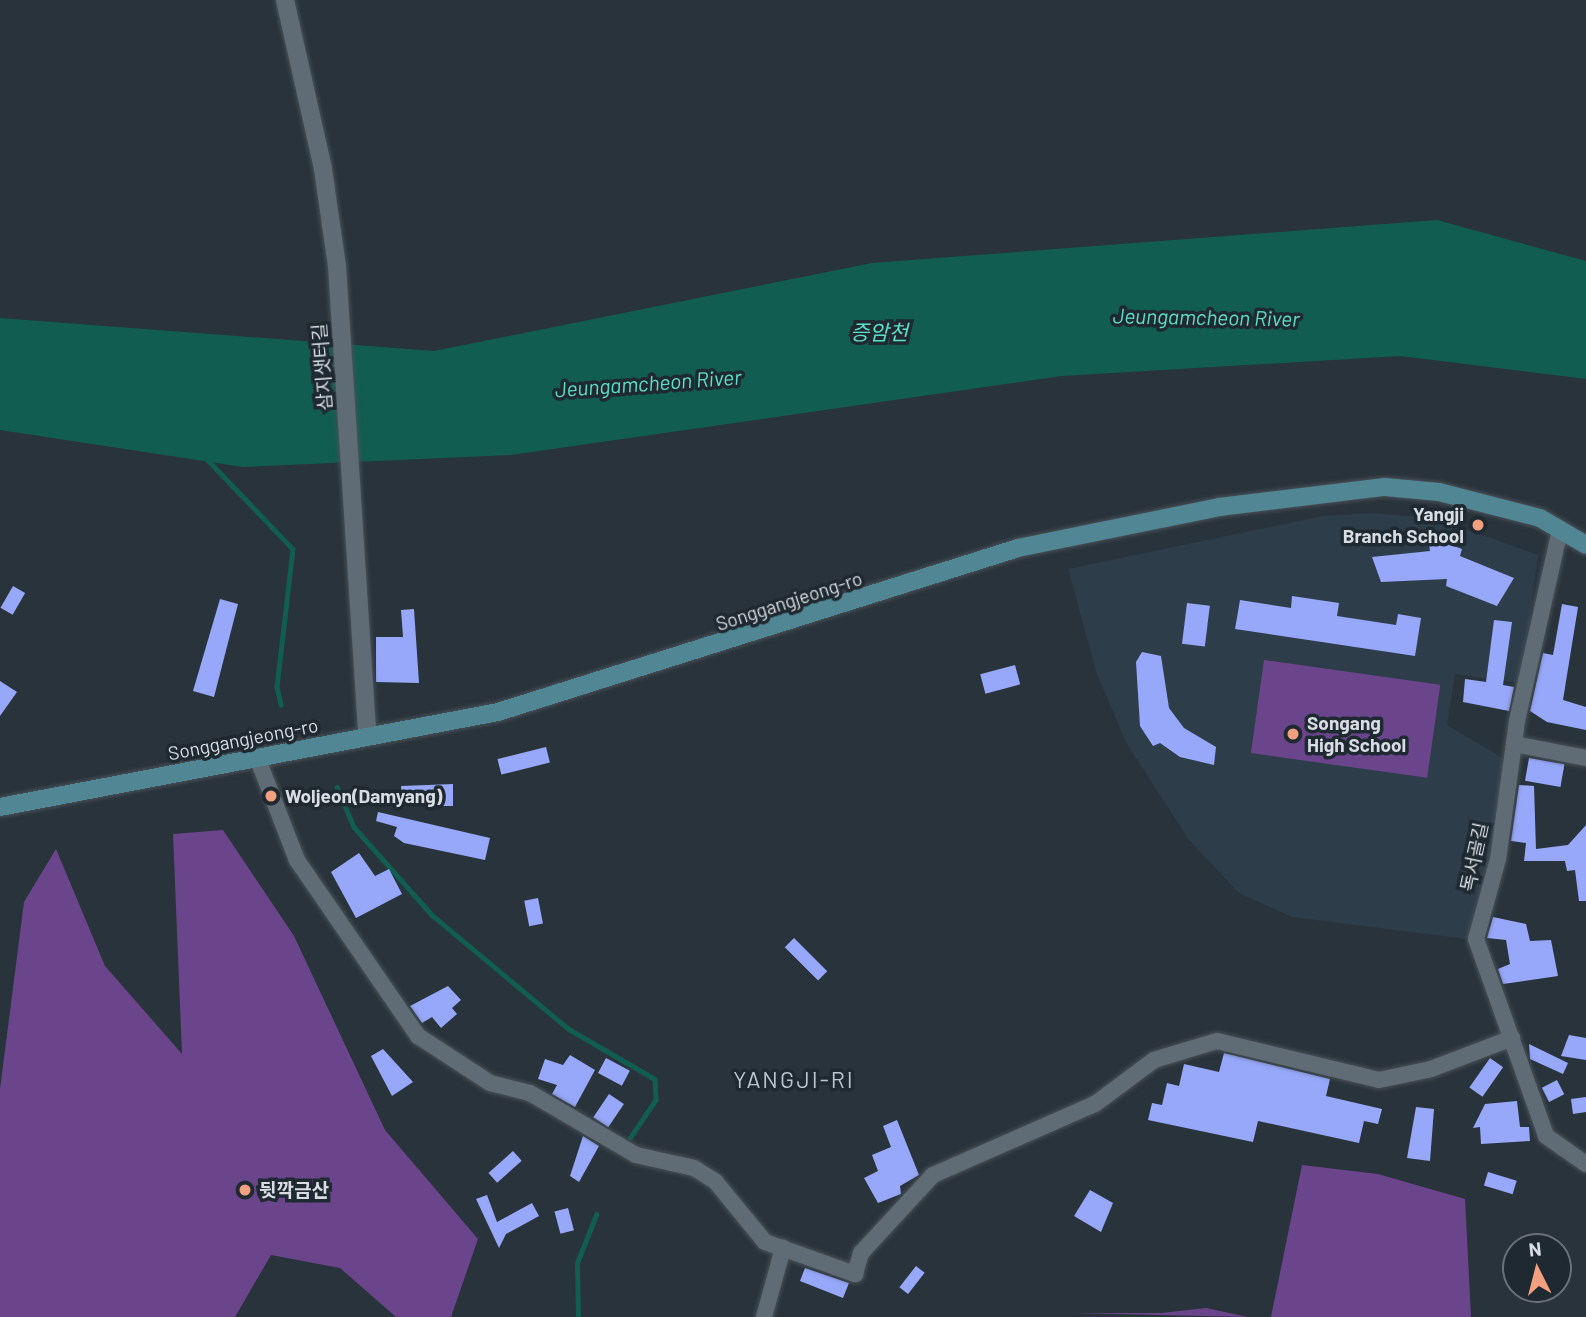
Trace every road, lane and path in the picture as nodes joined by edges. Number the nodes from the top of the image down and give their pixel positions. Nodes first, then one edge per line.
1 (285, 0) edge
2 (1560, 530) junction
3 (1586, 545) edge
4 (367, 736) junction
5 (1514, 744) junction
6 (257, 757) junction
7 (1586, 758) edge
8 (0, 807) edge
9 (1512, 1038) junction
10 (1586, 1164) edge
11 (783, 1248) junction
12 (764, 1317) edge

1 - 4 street, 삼지샛터길
2 - 3 main road, Songgangjeong-ro
2 - 4 main road, Songgangjeong-ro
2 - 5 street, 독서골길
4 - 6 main road, Songgangjeong-ro
5 - 7 street
5 - 9 street, 독서골길
6 - 8 main road, Songgangjeong-ro
6 - 11 street
9 - 10 street, 독서골길
9 - 11 street
11 - 12 street

